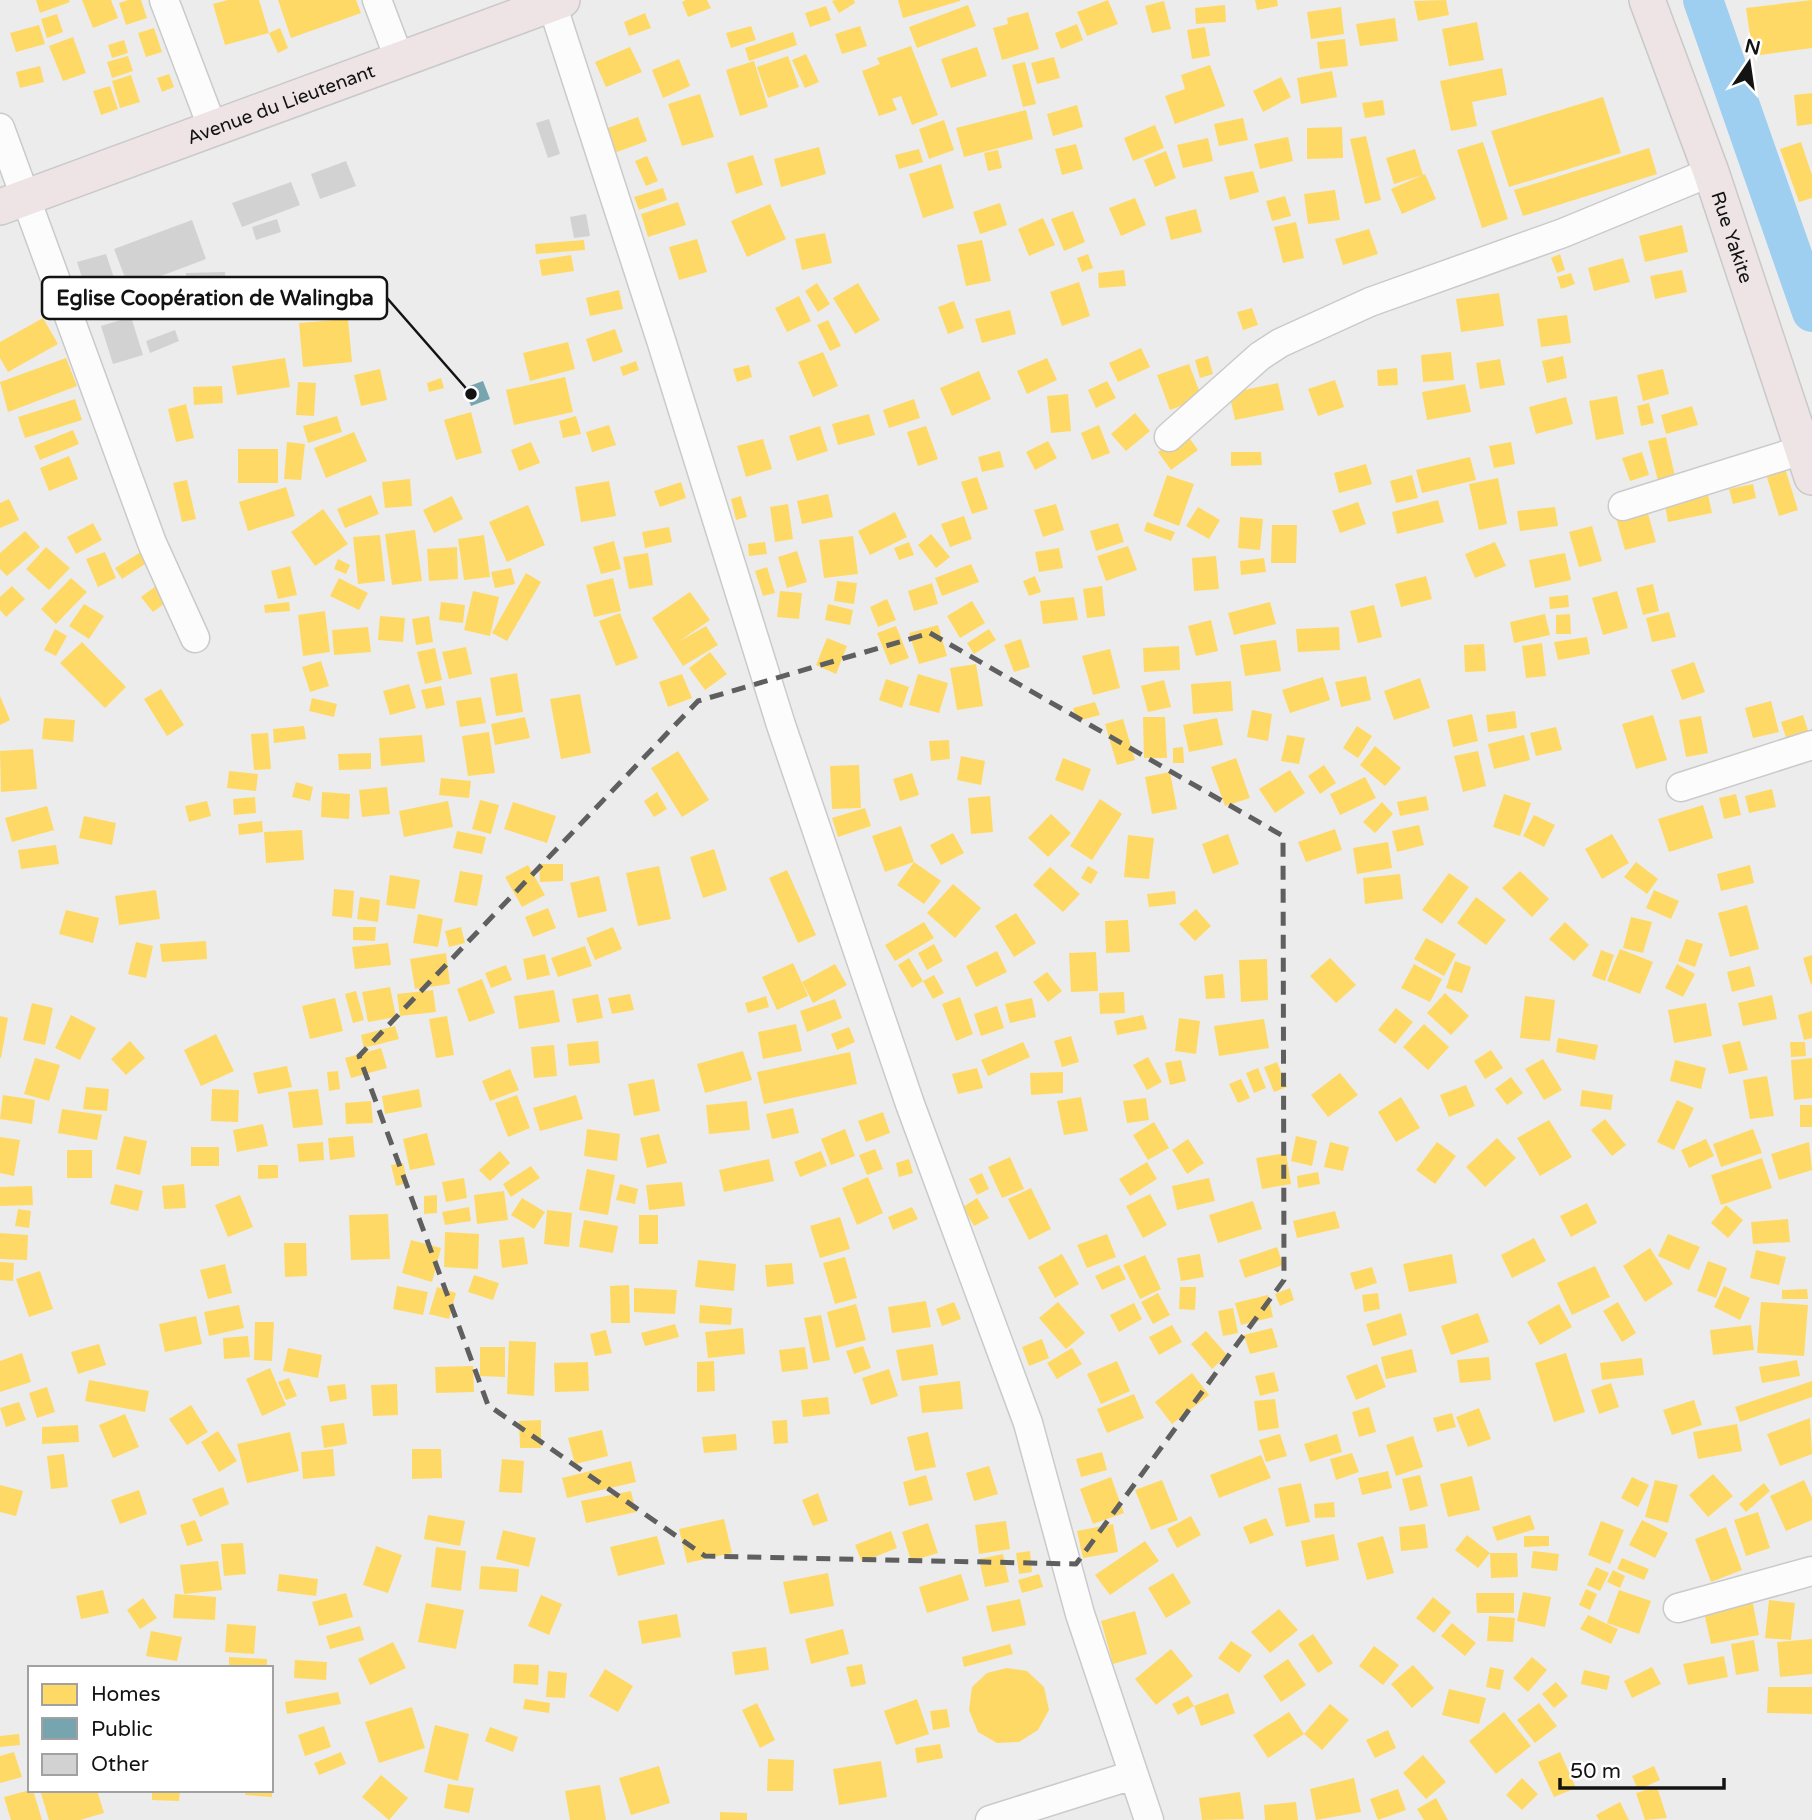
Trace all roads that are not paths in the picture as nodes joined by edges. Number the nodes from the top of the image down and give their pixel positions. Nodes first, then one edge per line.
1 (164, 0) edge
2 (377, 0) edge
3 (1647, 0) edge
4 (557, 2) edge
5 (400, 61) junction
6 (0, 128) edge
7 (213, 129) junction
8 (1711, 172) junction
9 (13, 202) edge
10 (1169, 437) dead end
11 (1807, 463) edge
12 (1623, 506) dead end
13 (195, 638) dead end
14 (1812, 745) edge
15 (1681, 788) dead end
16 (1812, 1572) edge
17 (1678, 1608) dead end
18 (1133, 1775) junction
19 (990, 1820) edge
20 (1149, 1820) edge

1 - 7 street
2 - 5 street
3 - 8 main road, Rue Yakite
4 - 5 main road, Avenue du Lieutenant
4 - 18 street
5 - 7 main road, Avenue du Lieutenant
6 - 9 street
7 - 9 main road, Avenue du Lieutenant
8 - 10 street
8 - 11 main road, Rue Yakite
9 - 13 street
11 - 12 street
14 - 15 street
16 - 17 street
18 - 19 street
18 - 20 street

